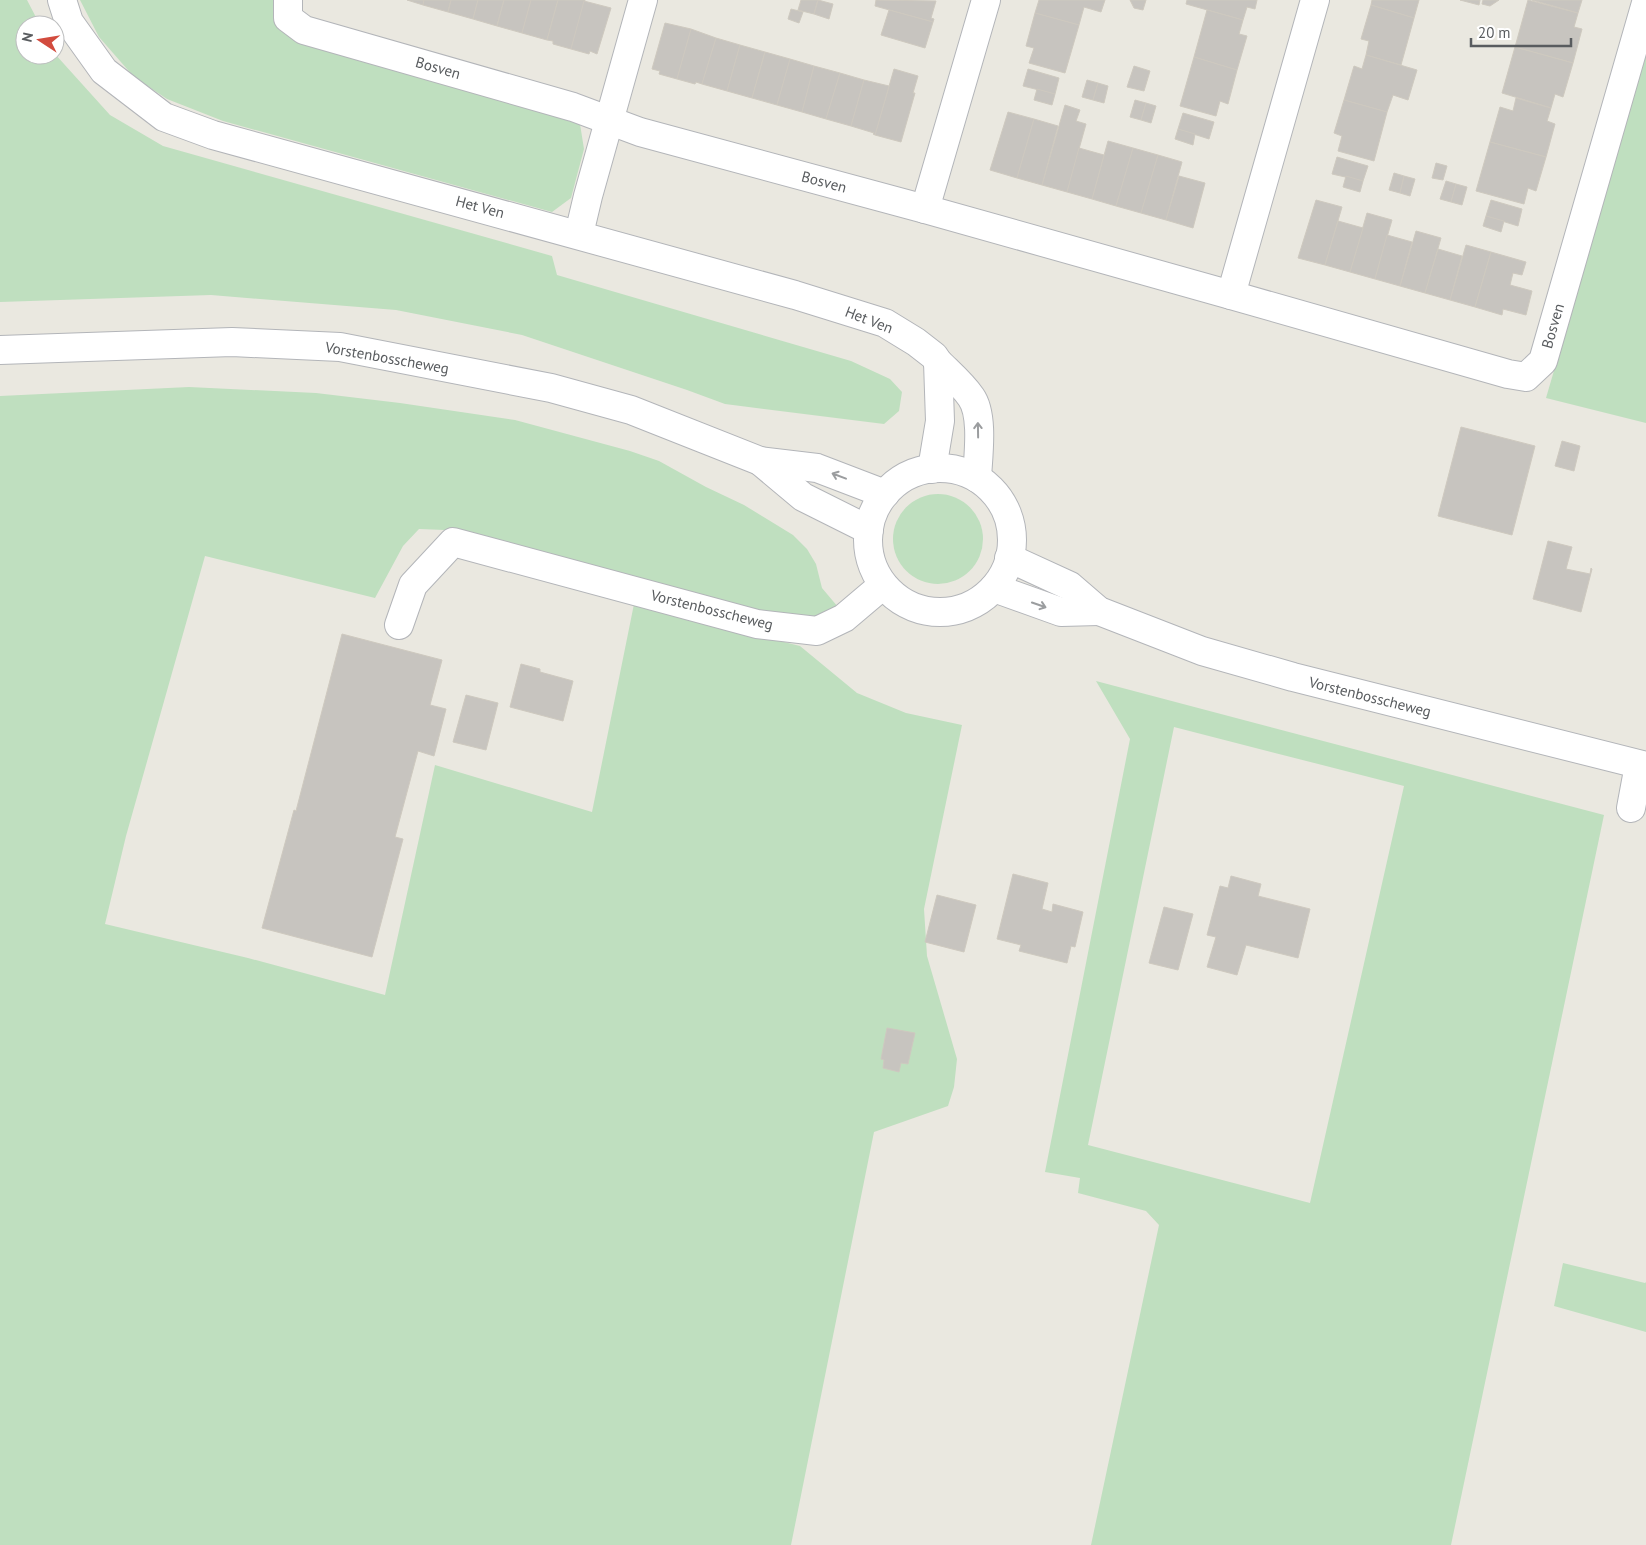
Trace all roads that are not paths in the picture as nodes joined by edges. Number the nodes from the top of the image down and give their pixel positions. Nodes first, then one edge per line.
1 (62, 0) edge
2 (288, 0) edge
3 (643, 0) edge
4 (986, 0) edge
5 (1315, 0) edge
6 (1646, 3) edge
7 (609, 120) junction
8 (925, 209) junction
9 (579, 234) junction
10 (1232, 295) junction
11 (0, 350) edge
12 (938, 362) junction
13 (760, 461) junction
14 (932, 469) junction
15 (977, 478) junction
16 (885, 494) junction
17 (869, 530) junction
18 (1009, 558) junction
19 (883, 585) junction
20 (994, 588) junction
21 (1099, 611) junction
22 (399, 625) dead end
23 (1643, 766) edge
24 (1630, 808) dead end

1 - 9 street, Het Ven
2 - 7 street, Bosven
3 - 7 street
4 - 8 street
5 - 10 street
6 - 10 street, Bosven
7 - 8 street, Bosven
7 - 9 street
8 - 10 street, Bosven
9 - 12 street, Het Ven
11 - 13 street, Vorstenbosscheweg
12 - 14 street
15 -> 12 street, Het Ven
16 -> 13 street, Vorstenbosscheweg
13 - 17 street, Vorstenbosscheweg
14 - 15 street
14 - 16 street
15 - 18 street
16 - 17 street
17 - 19 street
18 - 20 street
18 - 21 street, Vorstenbosscheweg
19 - 20 street
19 - 22 street, Vorstenbosscheweg
20 -> 21 street, Vorstenbosscheweg
21 - 23 street, Vorstenbosscheweg
23 - 24 street

